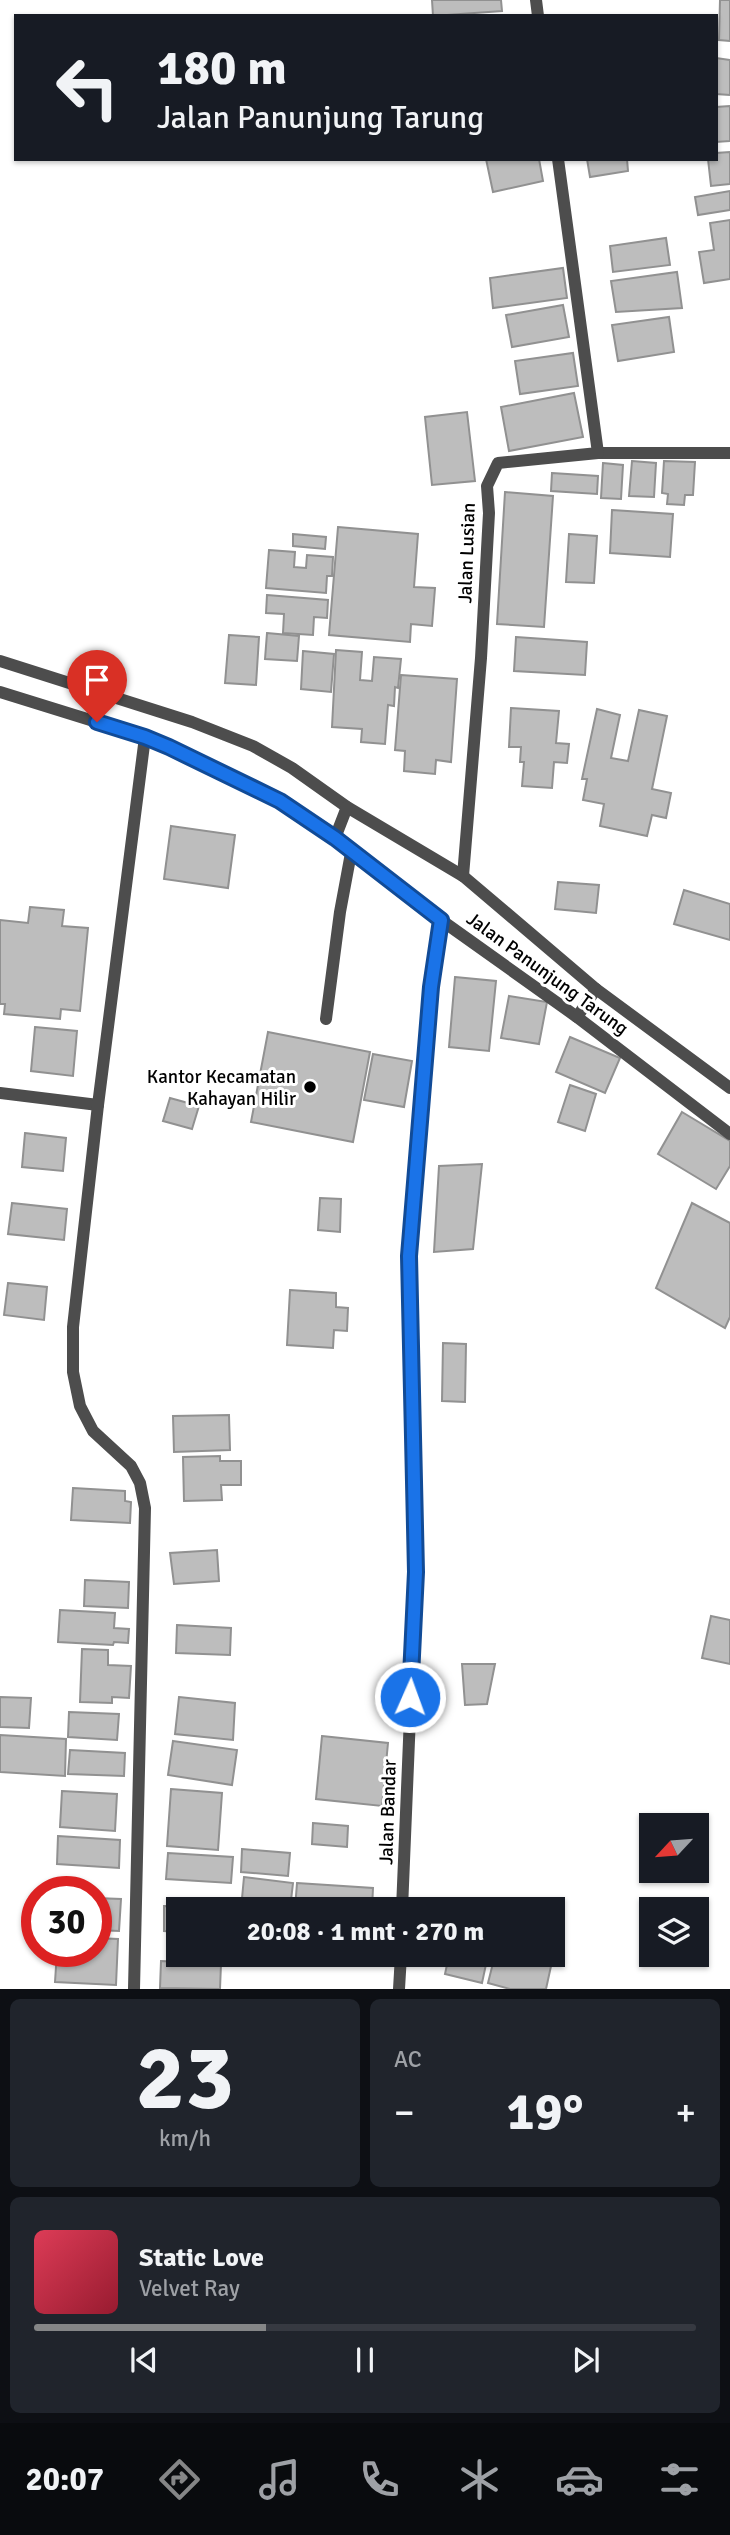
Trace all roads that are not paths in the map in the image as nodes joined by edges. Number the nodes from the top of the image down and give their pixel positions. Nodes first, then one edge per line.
1 (558, 161) edge
2 (598, 453) junction
3 (730, 453) edge
4 (0, 661) edge
5 (0, 692) edge
6 (145, 737) junction
7 (347, 807) junction
8 (335, 838) junction
9 (351, 853) junction
10 (463, 876) junction
11 (441, 920) junction
12 (596, 989) junction
13 (578, 1017) junction
14 (326, 1019) dead end
15 (730, 1087) edge
16 (0, 1093) edge
17 (98, 1105) junction
18 (730, 1134) edge
19 (402, 1897) edge
20 (401, 1967) edge
21 (134, 1989) edge
22 (400, 1989) edge

1 - 2 street
2 - 3 street
2 - 10 street, Jalan Lusian
4 - 7 street, Jalan Panunjung Tarung
5 - 6 street, Jalan Panunjung Tarung
6 - 8 street, Jalan Panunjung Tarung
6 - 17 street
7 - 8 street
7 - 10 street, Jalan Panunjung Tarung
8 - 9 street, Jalan Panunjung Tarung
9 - 11 street, Jalan Panunjung Tarung
9 - 14 street
10 - 12 street, Jalan Panunjung Tarung
11 - 13 street, Jalan Panunjung Tarung
11 - 19 street, Jalan Bandar
12 - 13 street
12 - 15 street, Jalan Panunjung Tarung
13 - 18 street, Jalan Panunjung Tarung
16 - 17 street
17 - 21 street
20 - 22 street

